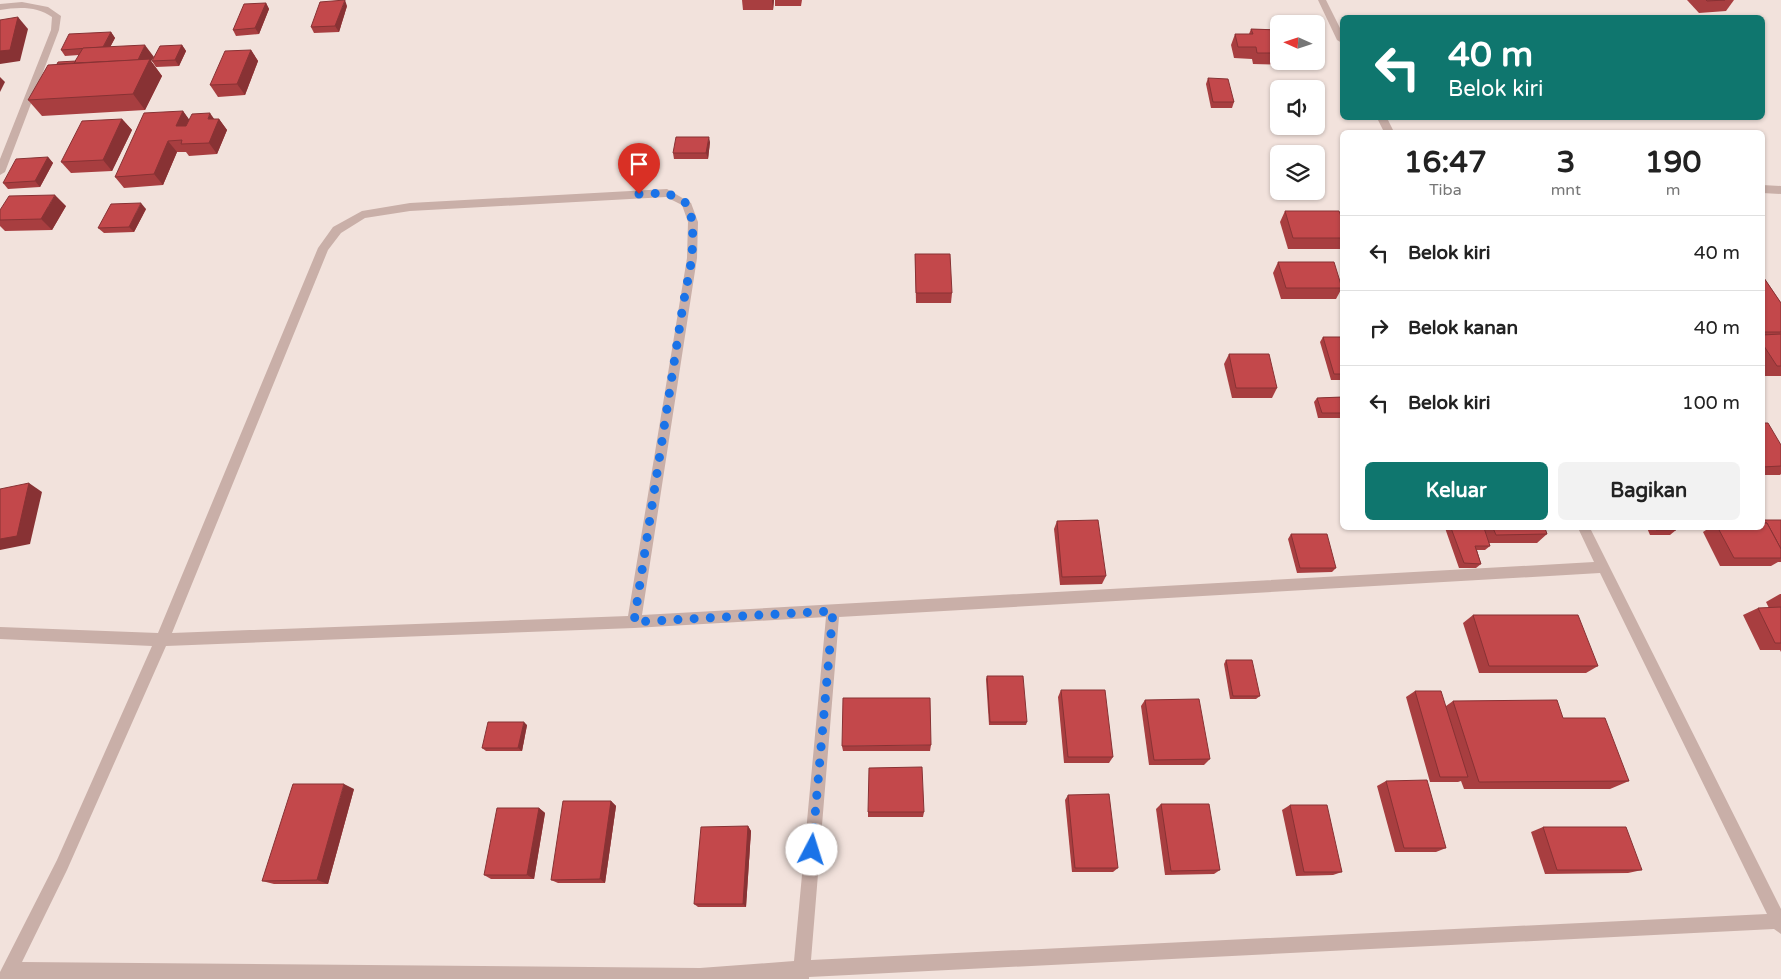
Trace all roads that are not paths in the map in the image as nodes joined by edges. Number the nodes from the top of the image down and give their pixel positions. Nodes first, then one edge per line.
1 (1322, 0) edge
2 (0, 7) edge
3 (1340, 36) edge
4 (0, 172) edge
5 (1765, 190) edge
6 (1781, 190) edge
7 (1585, 530) edge
8 (1604, 567) junction
9 (833, 611) junction
10 (634, 622) junction
11 (0, 634) edge
12 (162, 640) junction
13 (1780, 923) edge
14 (7, 974) edge
15 (802, 974) edge

1 - 3 street
2 - 4 street
5 - 6 street
7 - 8 street
8 - 9 street
8 - 13 street
9 - 10 street
9 - 15 street
10 - 12 street
10 - 12 street
11 - 12 street
12 - 14 street
13 - 15 street
14 - 15 street

